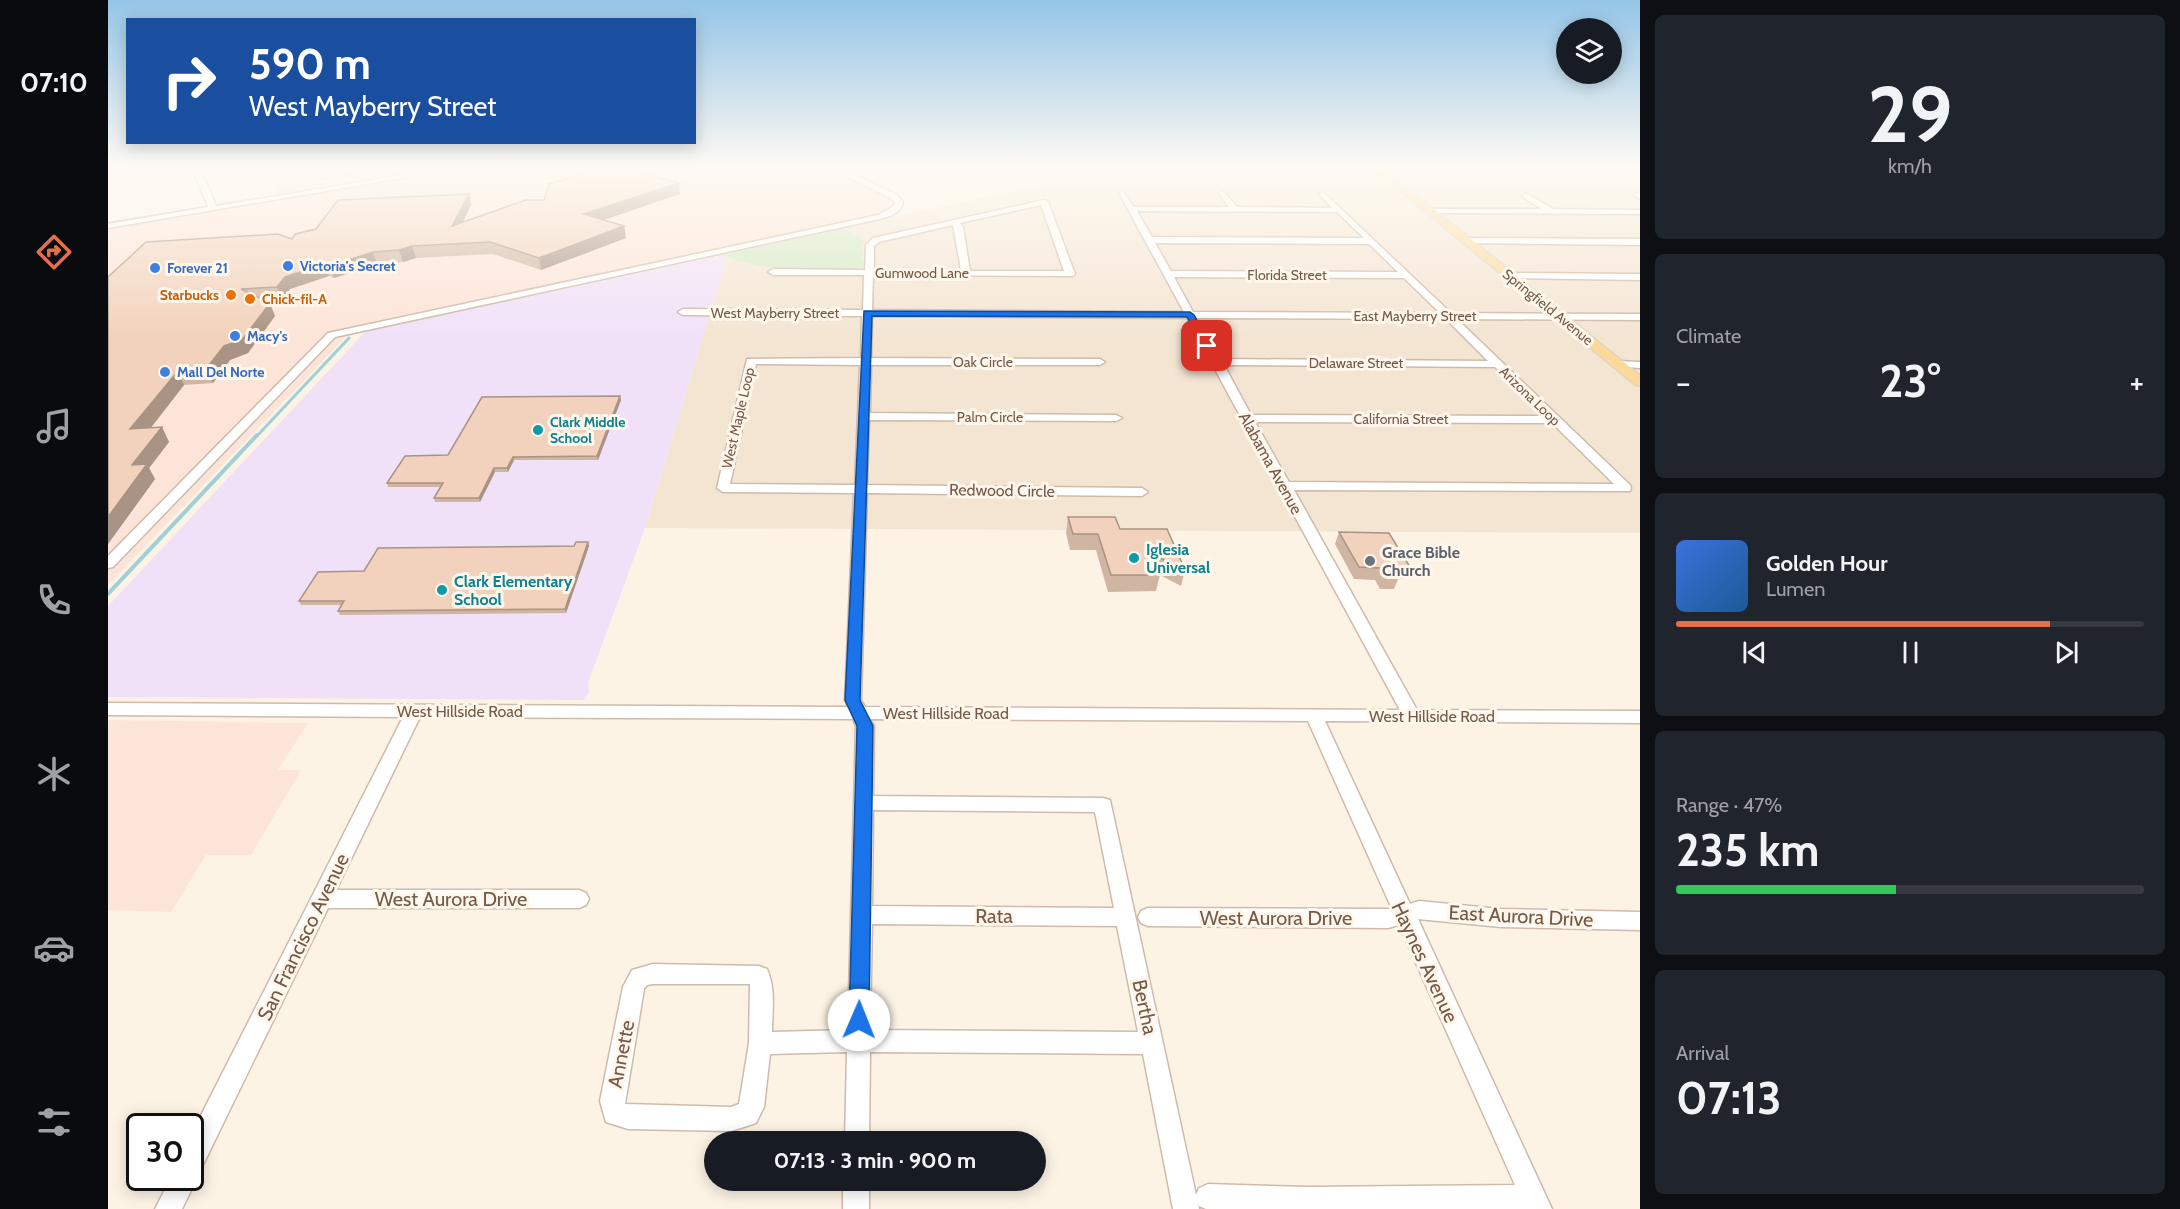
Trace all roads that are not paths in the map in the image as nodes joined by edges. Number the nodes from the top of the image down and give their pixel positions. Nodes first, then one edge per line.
1 (846, 224) edge
2 (945, 224) edge
3 (957, 224) edge
4 (1052, 224) edge
5 (1140, 224) edge
6 (1355, 224) edge
7 (1447, 224) edge
8 (1148, 240) junction
9 (1371, 240) junction
10 (1467, 241) junction
11 (1640, 242) edge
12 (773, 272) dead end
13 (869, 273) junction
14 (966, 273) junction
15 (1167, 274) junction
16 (1407, 275) junction
17 (1510, 276) junction
18 (1640, 277) edge
19 (684, 312) dead end
20 (867, 313) junction
21 (1190, 315) junction
22 (1448, 316) junction
23 (1559, 316) junction
24 (1640, 317) edge
25 (866, 361) junction
26 (1100, 362) dead end
27 (1216, 362) junction
28 (1497, 363) junction
29 (1618, 364) junction
30 (1640, 364) edge
31 (1640, 382) edge
32 (864, 416) junction
33 (1116, 418) dead end
34 (1247, 418) junction
35 (1555, 420) junction
36 (1284, 486) junction
37 (861, 489) junction
38 (1142, 492) dead end
39 (108, 564) edge
40 (108, 709) edge
41 (416, 710) junction
42 (859, 712) junction
43 (1314, 715) junction
44 (1412, 716) junction
45 (1640, 717) edge
46 (864, 803) junction
47 (323, 899) junction
48 (579, 899) dead end
49 (861, 915) junction
50 (1404, 916) junction
51 (1137, 917) junction
52 (1640, 921) edge
53 (859, 1041) junction
54 (760, 1043) junction
55 (1152, 1043) junction
56 (857, 1131) edge
57 (204, 1136) edge
58 (177, 1191) edge
59 (856, 1191) edge
60 (1536, 1202) edge
61 (1197, 1203) edge
62 (1309, 1204) edge
63 (168, 1209) edge
64 (855, 1209) edge

1 - 39 street
2 - 13 street
3 - 14 street
4 - 14 street, Gumwood Lane
5 - 8 street, Alabama Avenue
6 - 9 street, Arizona Loop
7 - 10 main road, Springfield Avenue
8 - 9 street
8 - 15 street, Alabama Avenue
9 - 16 street, Arizona Loop
10 - 11 street
10 - 17 main road, Springfield Avenue
12 - 13 street, Gumwood Lane
13 - 14 street, Gumwood Lane
13 - 20 street
15 - 16 street, Florida Street
15 - 21 street, Alabama Avenue
16 - 22 street, Arizona Loop
17 - 18 street
17 - 23 main road, Springfield Avenue
19 - 20 street, West Mayberry Street
20 - 21 street, West Mayberry Street
20 - 25 street
21 - 22 street, East Mayberry Street
21 - 27 street, Alabama Avenue
22 - 23 street, East Mayberry Street
22 - 28 street, Arizona Loop
23 - 24 street, East Mayberry Street
23 - 29 main road, Springfield Avenue
25 - 26 street, Oak Circle
25 - 32 street
25 - 37 street, West Maple Loop
27 - 28 street, Delaware Street
27 - 34 street, Alabama Avenue
28 - 35 street, Arizona Loop
29 - 30 street
29 - 31 main road, Springfield Avenue
32 - 33 street, Palm Circle
32 - 37 street
34 - 35 street, California Street
34 - 36 street, Alabama Avenue
35 - 36 street, Arizona Loop
36 - 44 street, Alabama Avenue
37 - 38 street, Redwood Circle
37 - 42 street
40 - 41 street, West Hillside Road
41 - 42 street, West Hillside Road
41 - 47 street, San Francisco Avenue
42 - 43 street, West Hillside Road
42 - 46 street
43 - 44 street, West Hillside Road
43 - 50 street, Haynes Avenue
44 - 45 street, West Hillside Road
46 - 49 street
46 - 51 street, Bertha
47 - 48 street, West Aurora Drive
47 - 57 street, San Francisco Avenue
49 - 51 street, Rata
49 - 53 street
50 - 51 street, West Aurora Drive
50 - 52 street, East Aurora Drive
50 - 60 street, Haynes Avenue
51 - 55 street, Bertha
53 - 54 street
53 - 55 street
53 - 56 street
54 - 54 street, Annette
55 - 61 street, Bertha
58 - 63 street
59 - 64 street
60 - 62 street
61 - 62 street

